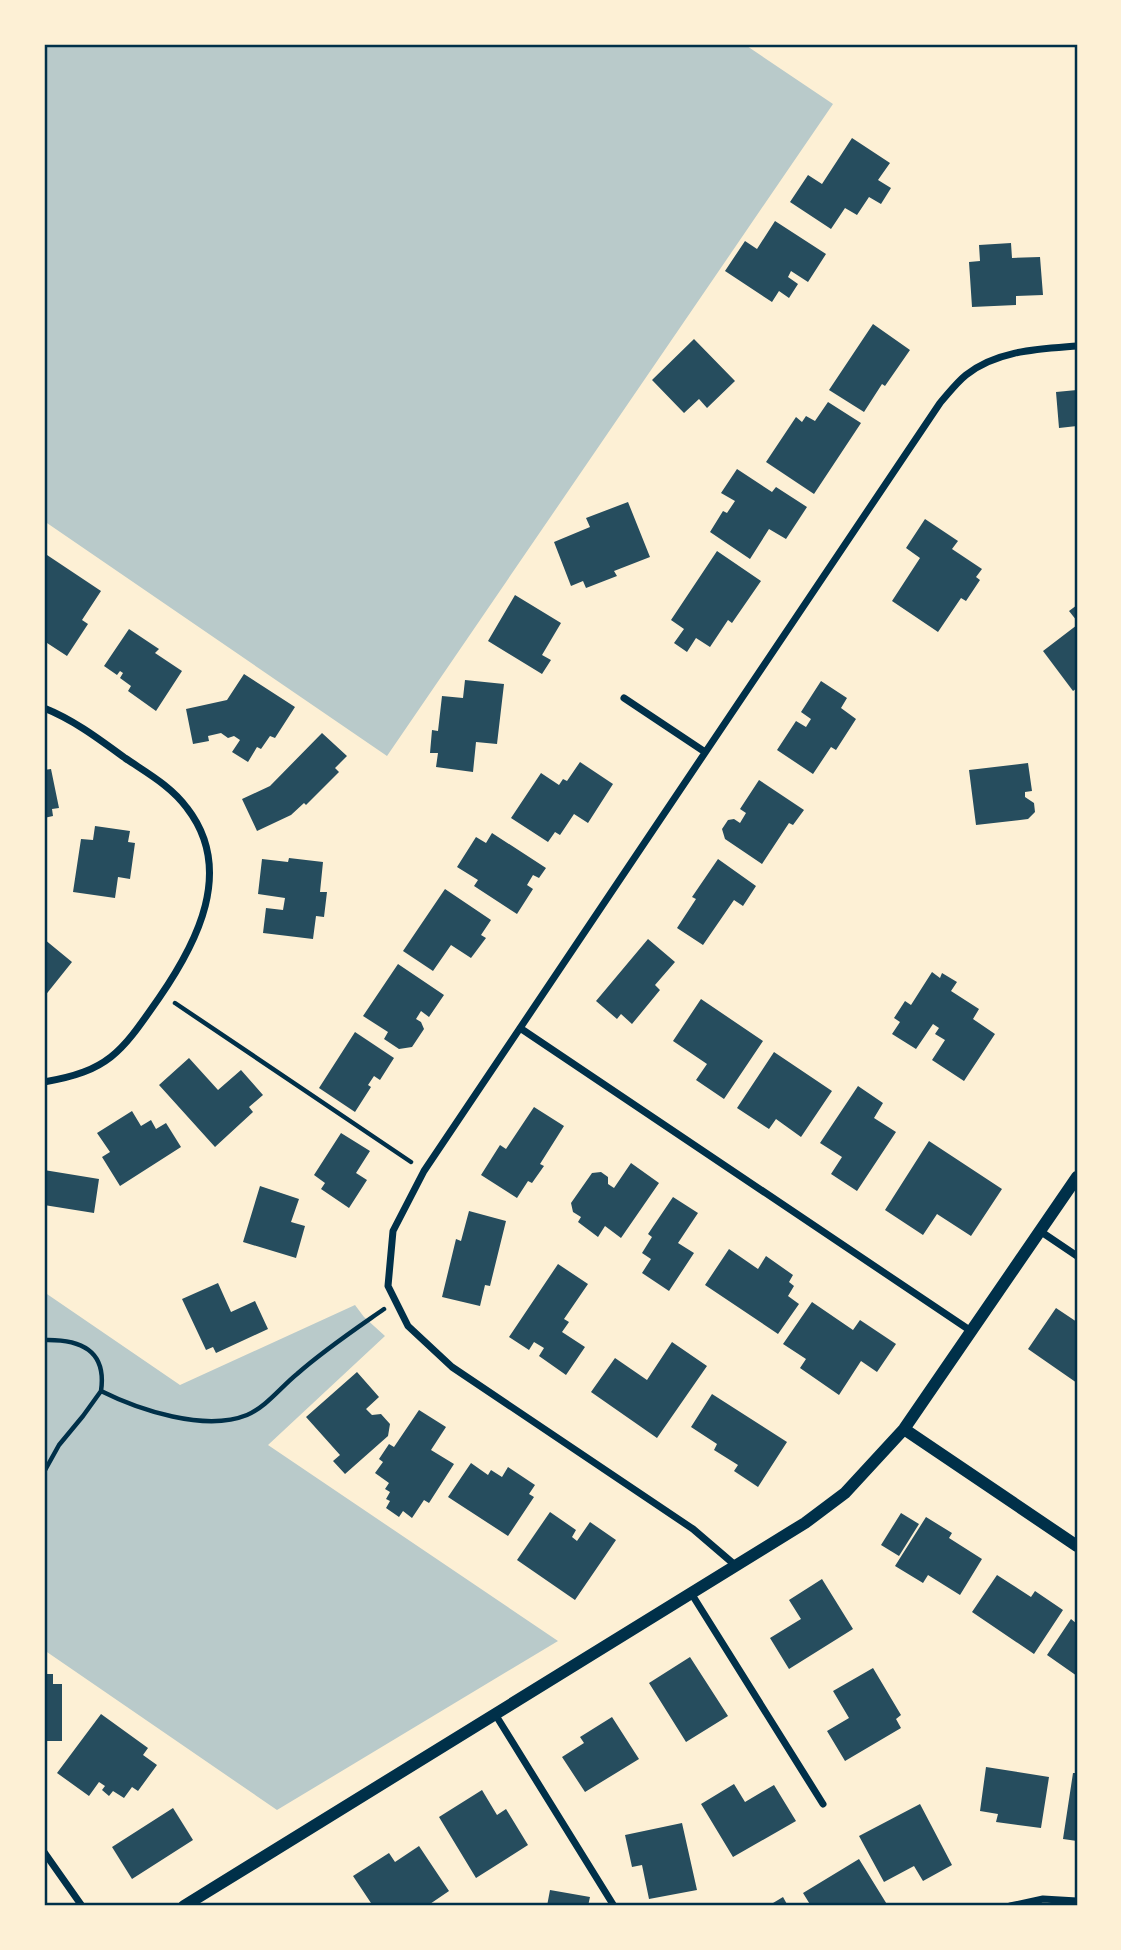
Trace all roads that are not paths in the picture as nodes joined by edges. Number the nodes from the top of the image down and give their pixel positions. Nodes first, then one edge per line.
1 (1077, 346) edge
2 (624, 698) dead end
3 (44, 708) edge
4 (705, 752) junction
5 (520, 1028) junction
6 (44, 1082) edge
7 (1077, 1177) edge
8 (1040, 1231) junction
9 (1077, 1256) edge
10 (971, 1331) junction
11 (904, 1429) junction
12 (1077, 1546) edge
13 (735, 1565) junction
14 (691, 1593) junction
15 (495, 1714) junction
16 (823, 1804) dead end
17 (44, 1852) edge
18 (1077, 1901) edge
19 (82, 1906) edge
20 (184, 1906) edge
21 (614, 1906) edge
22 (1010, 1906) edge

1 - 4 street
2 - 4 street
3 - 6 street
4 - 5 street
5 - 10 street
5 - 13 street
7 - 8 street
8 - 9 street
8 - 10 street
10 - 11 street
11 - 12 street
11 - 13 street
13 - 14 street
14 - 15 street
14 - 16 street
15 - 20 street
15 - 21 street
17 - 19 street
18 - 22 street

